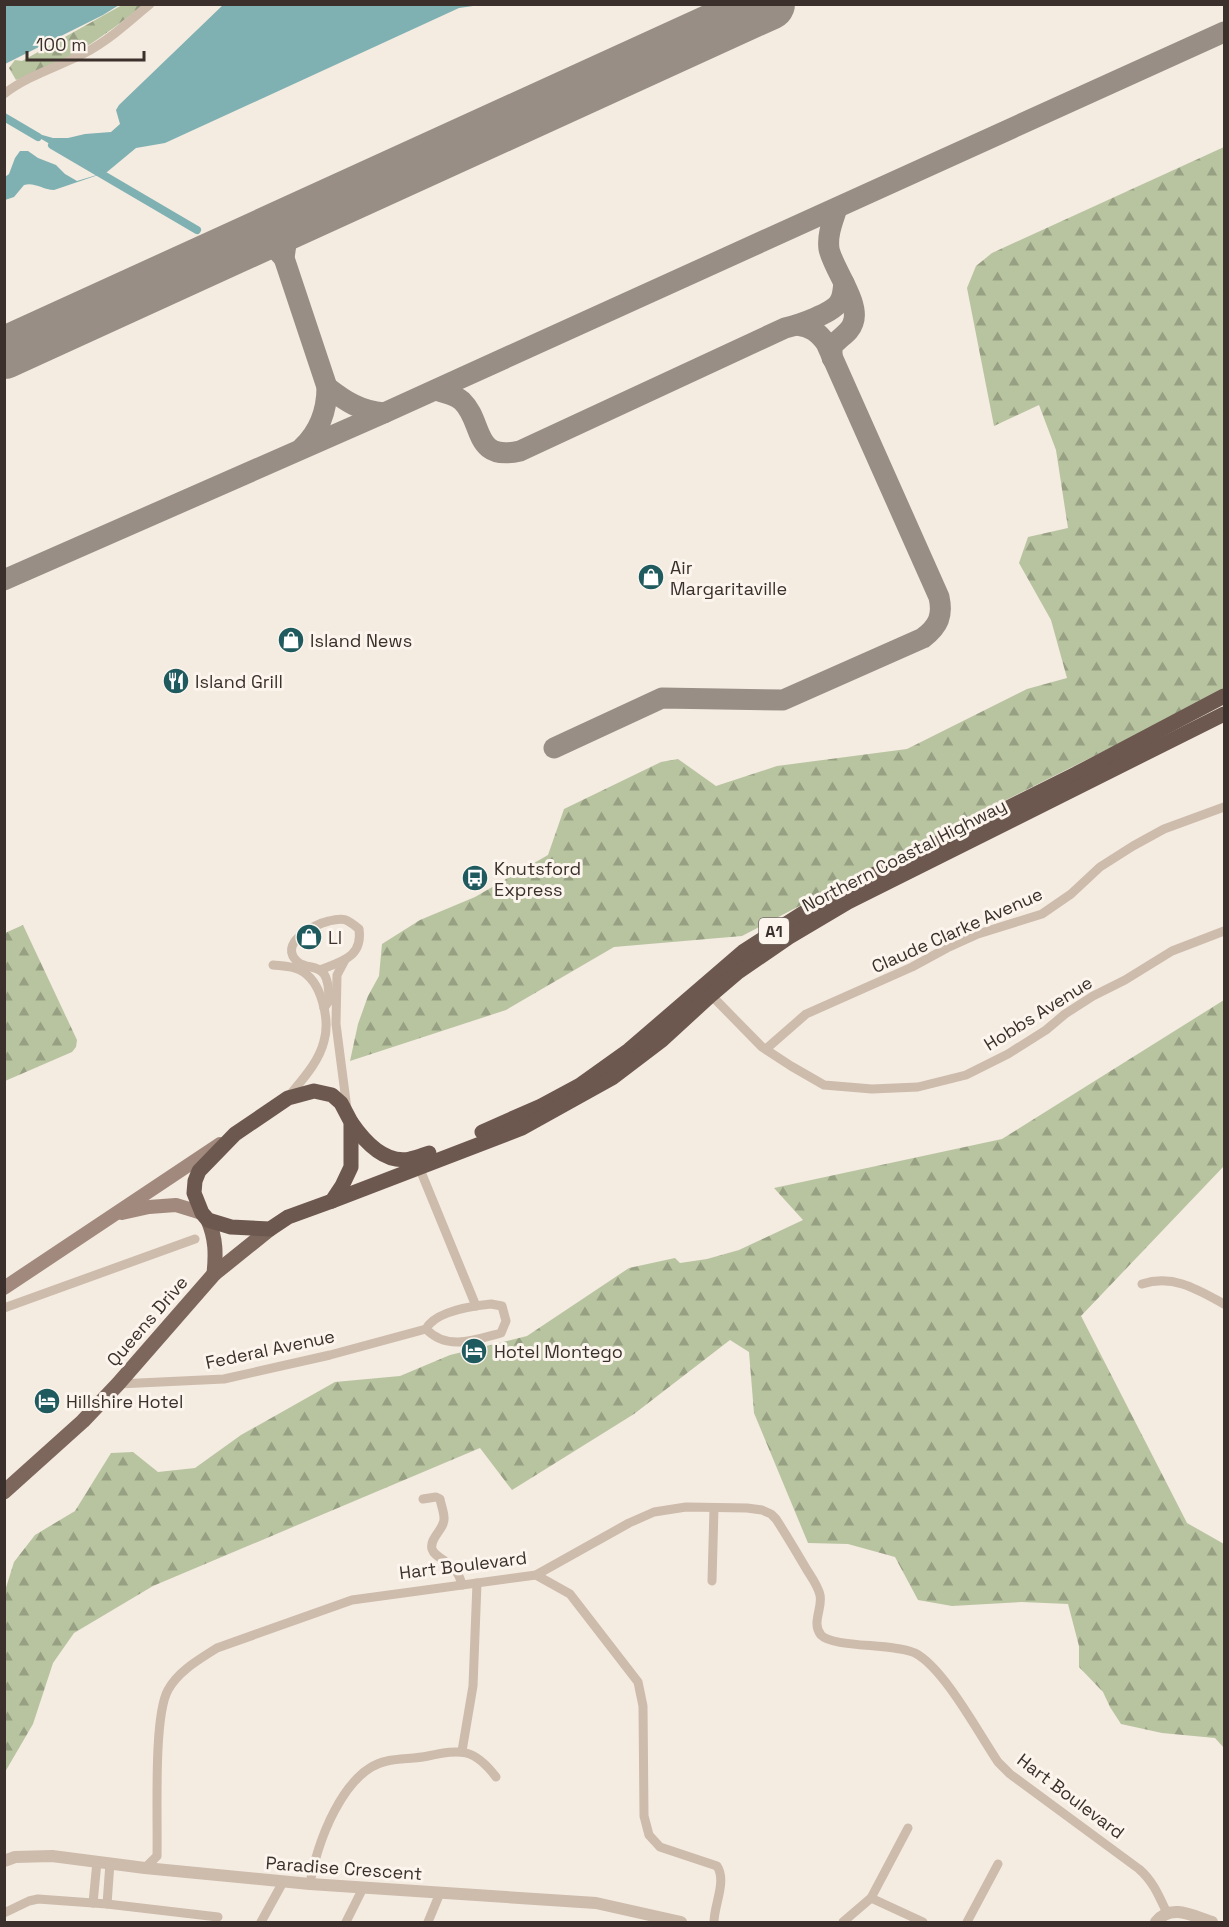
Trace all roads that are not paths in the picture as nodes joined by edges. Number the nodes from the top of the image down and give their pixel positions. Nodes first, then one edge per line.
1 (150, 4) edge
2 (4, 94) edge
3 (1224, 696) edge
4 (1224, 714) edge
5 (1224, 807) edge
6 (1224, 931) edge
7 (345, 960) junction
8 (273, 965) dead end
9 (320, 970) junction
10 (711, 995) junction
11 (324, 1008) junction
12 (766, 1049) junction
13 (288, 1098) junction
14 (350, 1120) junction
15 (235, 1134) junction
16 (418, 1167) junction
17 (332, 1201) junction
18 (114, 1214) junction
19 (205, 1216) junction
20 (270, 1229) junction
21 (195, 1239) dead end
22 (214, 1274) junction
23 (1142, 1284) dead end
24 (4, 1288) edge
25 (1224, 1304) edge
26 (476, 1306) junction
27 (4, 1308) edge
28 (426, 1329) junction
29 (118, 1384) junction
30 (4, 1492) edge
31 (423, 1498) dead end
32 (714, 1508) junction
33 (536, 1575) junction
34 (712, 1581) dead end
35 (477, 1583) junction
36 (462, 1585) junction
37 (462, 1751) junction
38 (496, 1777) dead end
39 (908, 1828) dead end
40 (4, 1861) edge
41 (97, 1862) junction
42 (110, 1863) junction
43 (998, 1864) dead end
44 (145, 1868) junction
45 (283, 1882) junction
46 (310, 1884) junction
47 (363, 1888) junction
48 (440, 1893) junction
49 (871, 1898) junction
50 (93, 1903) junction
51 (106, 1904) junction
52 (4, 1913) edge
53 (1167, 1913) junction
54 (218, 1917) dead end
55 (261, 1923) edge
56 (346, 1923) edge
57 (428, 1923) edge
58 (681, 1923) edge
59 (714, 1923) edge
60 (843, 1923) edge
61 (922, 1923) edge
62 (967, 1923) edge
63 (1156, 1923) edge
64 (1212, 1923) edge

1 - 2 street
3 - 14 highway, Northern Coastal Highway / A1
4 - 10 highway, Northern Coastal Highway / A1
5 - 12 street, Claude Clarke Avenue
6 - 12 street, Hobbs Avenue
7 - 9 street
7 - 9 street
7 - 14 street
8 - 11 street
9 - 11 street
10 - 12 street, Hobbs Avenue
10 - 16 highway, Northern Coastal Highway / A1
11 - 13 street
13 - 14 highway, A1
13 - 15 highway, A1
14 - 17 highway
15 - 18 main road
15 - 19 highway, A1
16 - 17 highway, Northern Coastal Highway / A1
16 - 26 street
17 - 20 highway, A1
18 - 19 main road
18 - 24 main road
19 - 20 highway
19 - 22 main road, Queens Drive / A1
20 - 22 main road, Queens Drive / A1
21 - 27 street
22 - 29 main road, Queens Drive / A1
23 - 25 street
26 - 28 street, Federal Avenue
26 - 28 street
28 - 29 street, Federal Avenue
29 - 30 main road, Queens Drive / A1
31 - 36 street
32 - 33 street, Hart Boulevard
32 - 34 street
32 - 53 street, Hart Boulevard
33 - 35 street, Hart Boulevard
33 - 59 street
35 - 36 street, Hart Boulevard
35 - 37 street
36 - 44 street, Hart Boulevard
37 - 38 street
37 - 46 street
39 - 49 street
40 - 41 street, Paradise Crescent
41 - 42 street, Paradise Crescent
41 - 50 street
42 - 44 street, Paradise Crescent
42 - 51 street
43 - 62 street
44 - 45 street, Paradise Crescent
45 - 46 street, Paradise Crescent
45 - 55 street
46 - 47 street, Paradise Crescent
47 - 48 street, Paradise Crescent
47 - 56 street
48 - 57 street
48 - 58 street, Paradise Crescent
49 - 60 street
49 - 61 street
50 - 51 street
50 - 52 street
51 - 54 street
53 - 63 street
53 - 64 street

